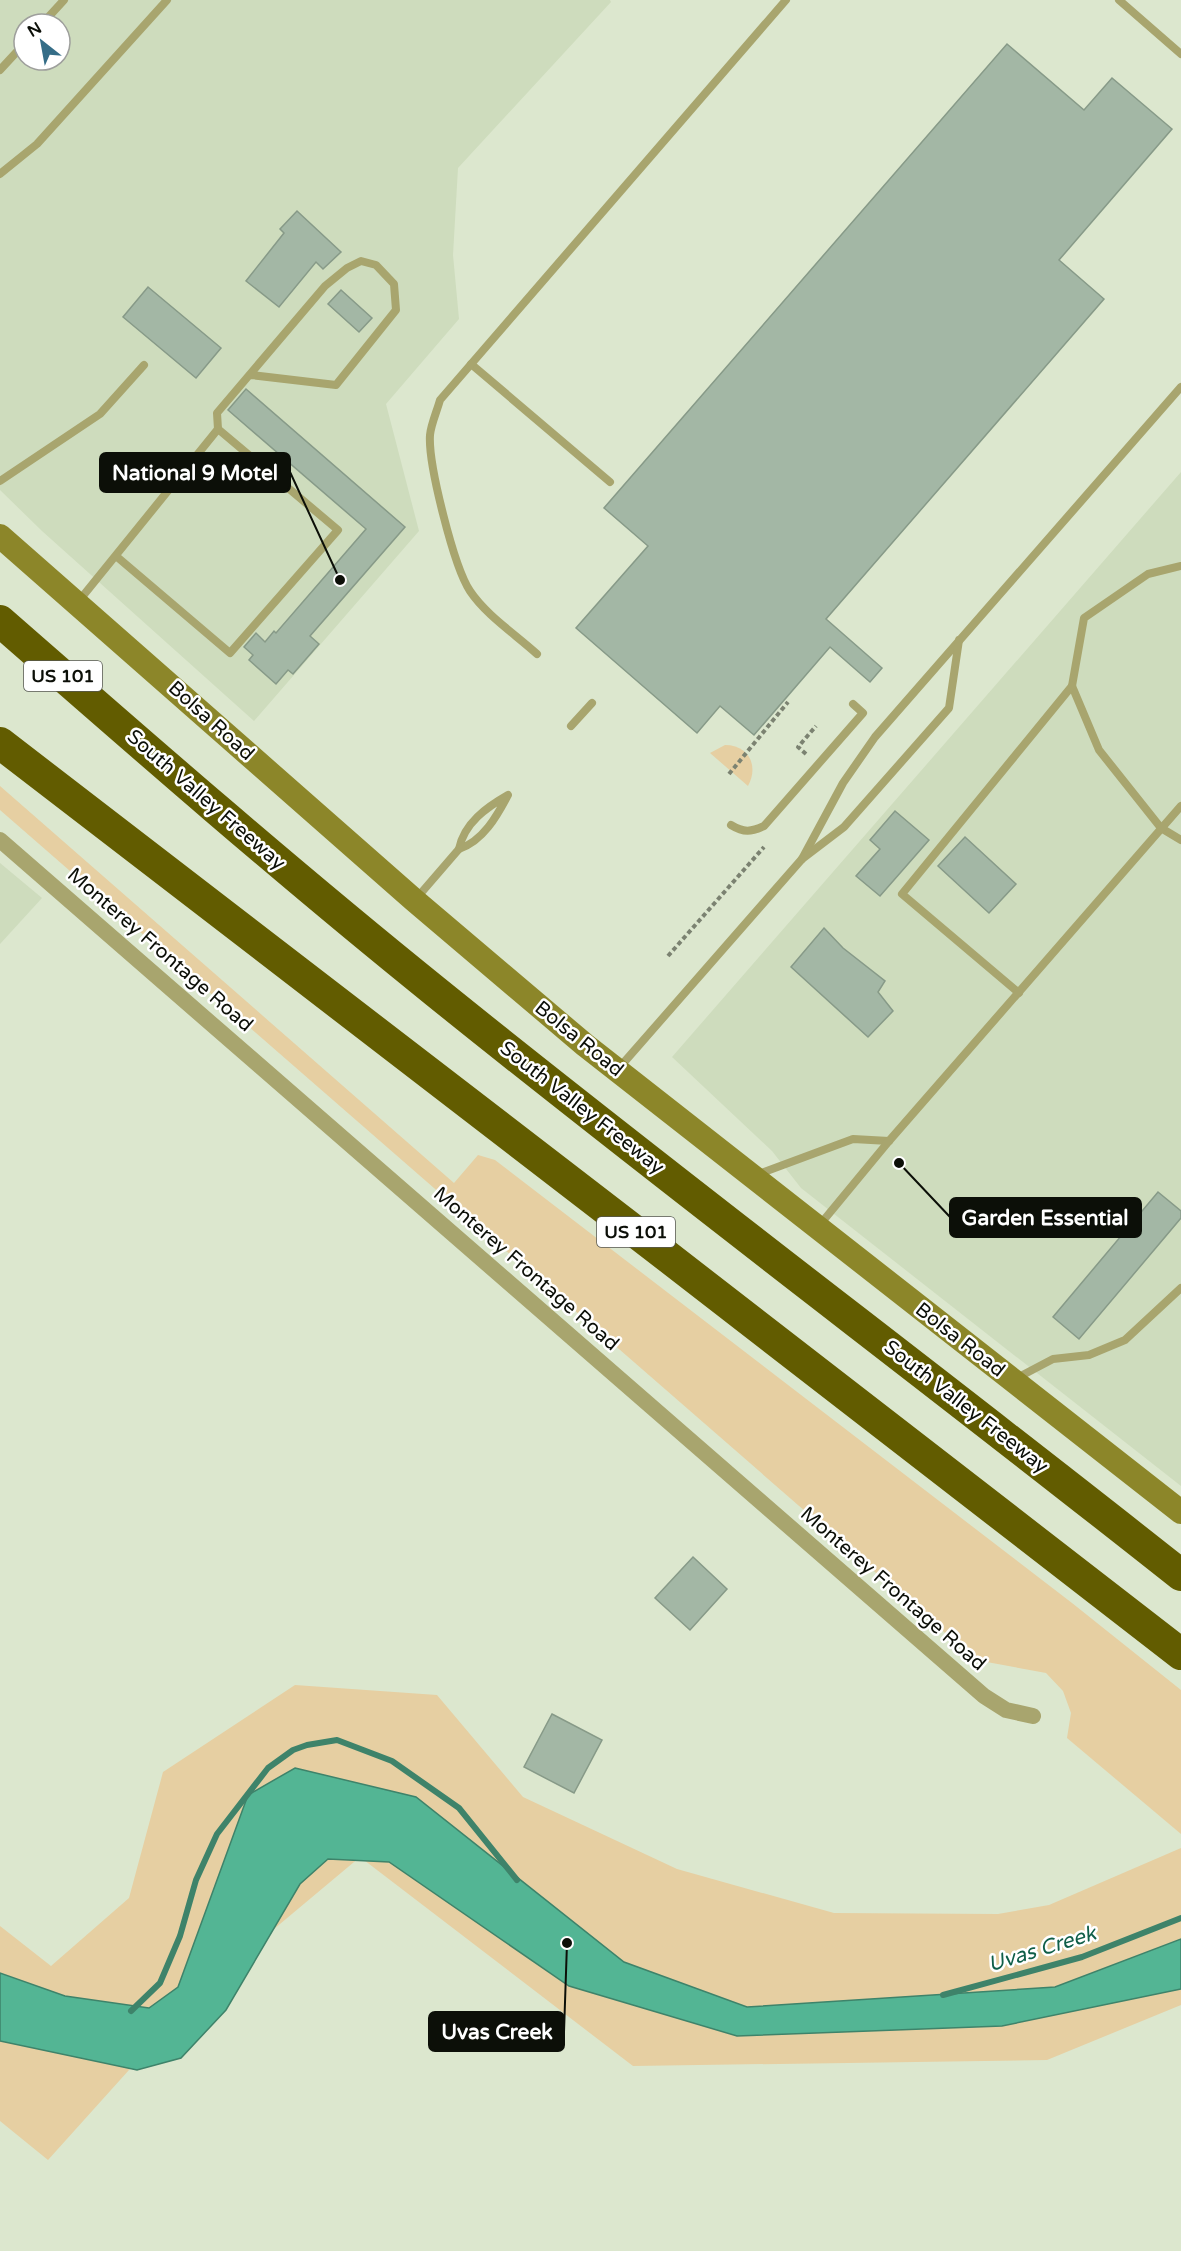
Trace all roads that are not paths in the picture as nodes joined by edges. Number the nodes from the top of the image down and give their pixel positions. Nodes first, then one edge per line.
1 (64, 0) edge
2 (167, 0) edge
3 (786, 0) edge
4 (1119, 0) edge
5 (53, 12) edge
6 (1181, 54) edge
7 (12, 57) edge
8 (0, 70) edge
9 (0, 174) edge
10 (471, 364) junction
11 (144, 365) dead end
12 (251, 375) junction
13 (1181, 387) edge
14 (218, 429) junction
15 (0, 481) edge
16 (610, 482) dead end
17 (0, 537) edge
18 (116, 556) junction
19 (1181, 566) edge
20 (78, 603) junction
21 (0, 621) edge
22 (959, 640) junction
23 (537, 654) dead end
24 (1072, 686) junction
25 (592, 703) dead end
26 (853, 704) dead end
27 (571, 726) dead end
28 (0, 743) edge
29 (1181, 806) edge
30 (731, 825) dead end
31 (1161, 828) junction
32 (0, 840) edge
33 (1181, 840) edge
34 (459, 849) junction
35 (802, 859) junction
36 (414, 900) junction
37 (1019, 993) junction
38 (617, 1071) junction
39 (889, 1141) junction
40 (752, 1176) junction
41 (818, 1227) junction
42 (1181, 1288) edge
43 (1012, 1381) junction
44 (1181, 1512) edge
45 (1181, 1575) edge
46 (1181, 1654) edge
47 (1034, 1716) dead end

1 - 5 lane
2 - 9 lane
3 - 10 lane
4 - 6 lane
7 - 8 lane
10 - 16 lane
10 - 23 lane
11 - 15 lane
12 - 12 lane
12 - 14 lane
13 - 22 lane
14 - 18 lane
14 - 18 lane
17 - 20 main road, Bolsa Road
18 - 20 lane
19 - 24 lane
20 - 36 main road, Bolsa Road
21 - 45 highway, South Valley Freeway / US 101
22 - 35 lane
22 - 35 lane
24 - 31 lane
24 - 37 lane
25 - 27 lane
26 - 30 lane
28 - 46 highway, US 101
29 - 31 lane
31 - 33 lane
31 - 37 lane
32 - 47 street, Monterey Frontage Road
34 - 34 lane
34 - 36 lane
35 - 38 lane
36 - 38 main road, Bolsa Road
37 - 39 lane
38 - 40 main road, Bolsa Road
39 - 40 lane
39 - 41 lane
40 - 41 main road, Bolsa Road
41 - 43 main road, Bolsa Road
42 - 43 lane
43 - 44 main road, Bolsa Road

